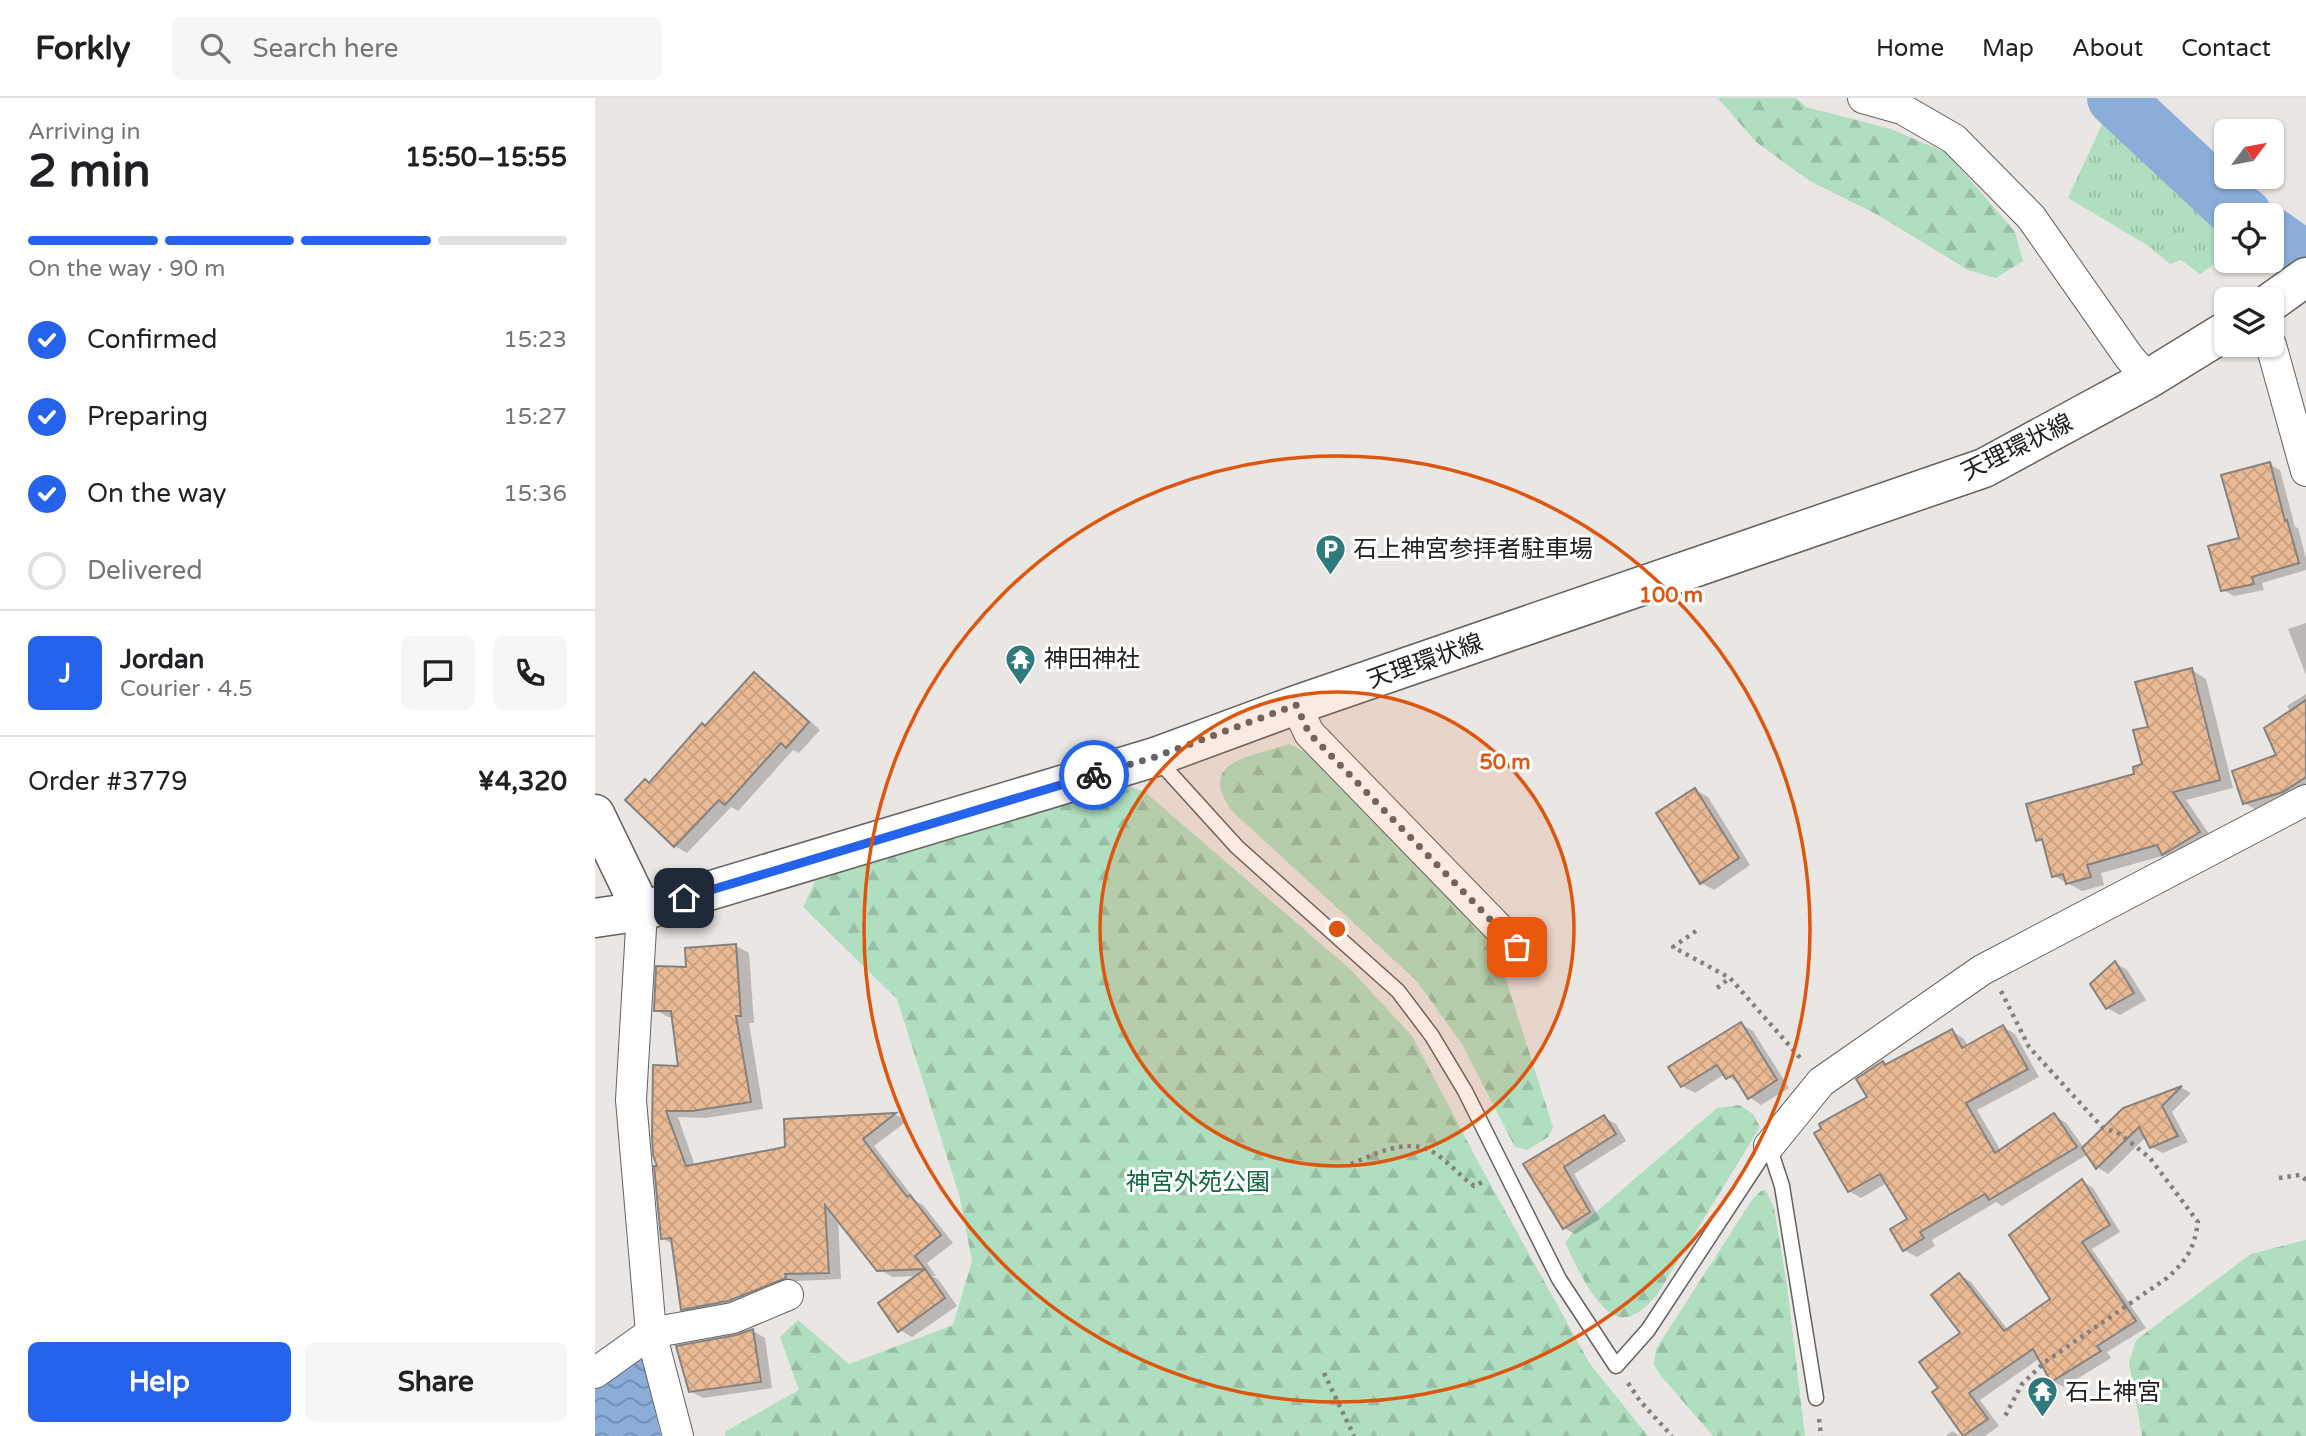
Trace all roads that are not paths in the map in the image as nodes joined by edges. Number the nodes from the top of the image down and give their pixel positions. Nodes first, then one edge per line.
1 (1863, 98) edge
2 (2214, 338) edge
3 (2274, 357) edge
4 (2148, 379) junction
5 (2306, 471) edge
6 (1296, 705) junction
7 (1155, 757) junction
8 (2306, 800) edge
9 (595, 814) edge
10 (642, 911) junction
11 (595, 918) edge
12 (1517, 947) dead end
13 (1769, 1146) junction
14 (788, 1295) dead end
15 (652, 1333) junction
16 (595, 1373) edge
17 (1816, 1398) dead end
18 (678, 1436) edge

1 - 4 street
2 - 4 main road, 天理環状線
3 - 5 street
4 - 6 main road, 天理環状線
6 - 7 main road, 天理環状線
6 - 12 street
7 - 10 main road, 天理環状線
7 - 13 lane
8 - 13 street
9 - 10 main road
10 - 11 main road, 天理環状線
10 - 15 street
13 - 17 lane
14 - 15 street
15 - 16 street
15 - 18 street

